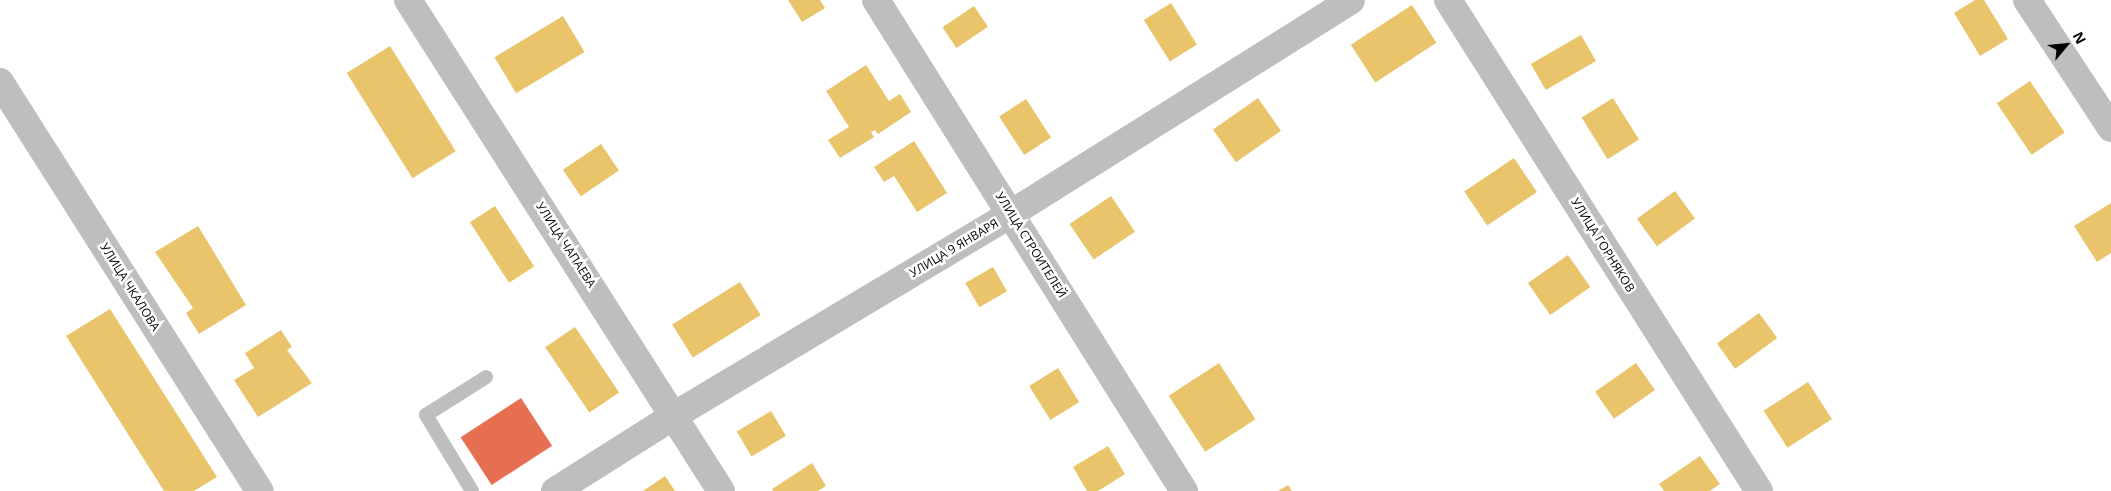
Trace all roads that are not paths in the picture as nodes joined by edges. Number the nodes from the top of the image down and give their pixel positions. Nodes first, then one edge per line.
1 (408, 0) edge
2 (876, 0) edge
3 (1351, 0) edge
4 (1448, 0) edge
5 (2027, 0) edge
6 (0, 82) edge
7 (2111, 128) edge
8 (1012, 213) junction
9 (486, 376) dead end
10 (676, 414) junction
11 (260, 491) edge
12 (472, 491) edge
13 (555, 491) edge
14 (722, 491) edge
15 (1184, 491) edge
16 (1759, 491) edge

1 - 10 street, УЛИЦА ЧАПАЕВА
2 - 8 street, УЛИЦА СТРОИТЕЛЕЙ
3 - 8 street, УЛИЦА 9 ЯНВАРЯ
4 - 16 street, УЛИЦА ГОРНЯКОВ
5 - 7 street
6 - 11 street, УЛИЦА ЧКАЛОВА
8 - 10 street, УЛИЦА 9 ЯНВАРЯ
8 - 15 street, УЛИЦА СТРОИТЕЛЕЙ
9 - 12 lane
10 - 13 street, УЛИЦА 9 ЯНВАРЯ
10 - 14 street, УЛИЦА ЧАПАЕВА

